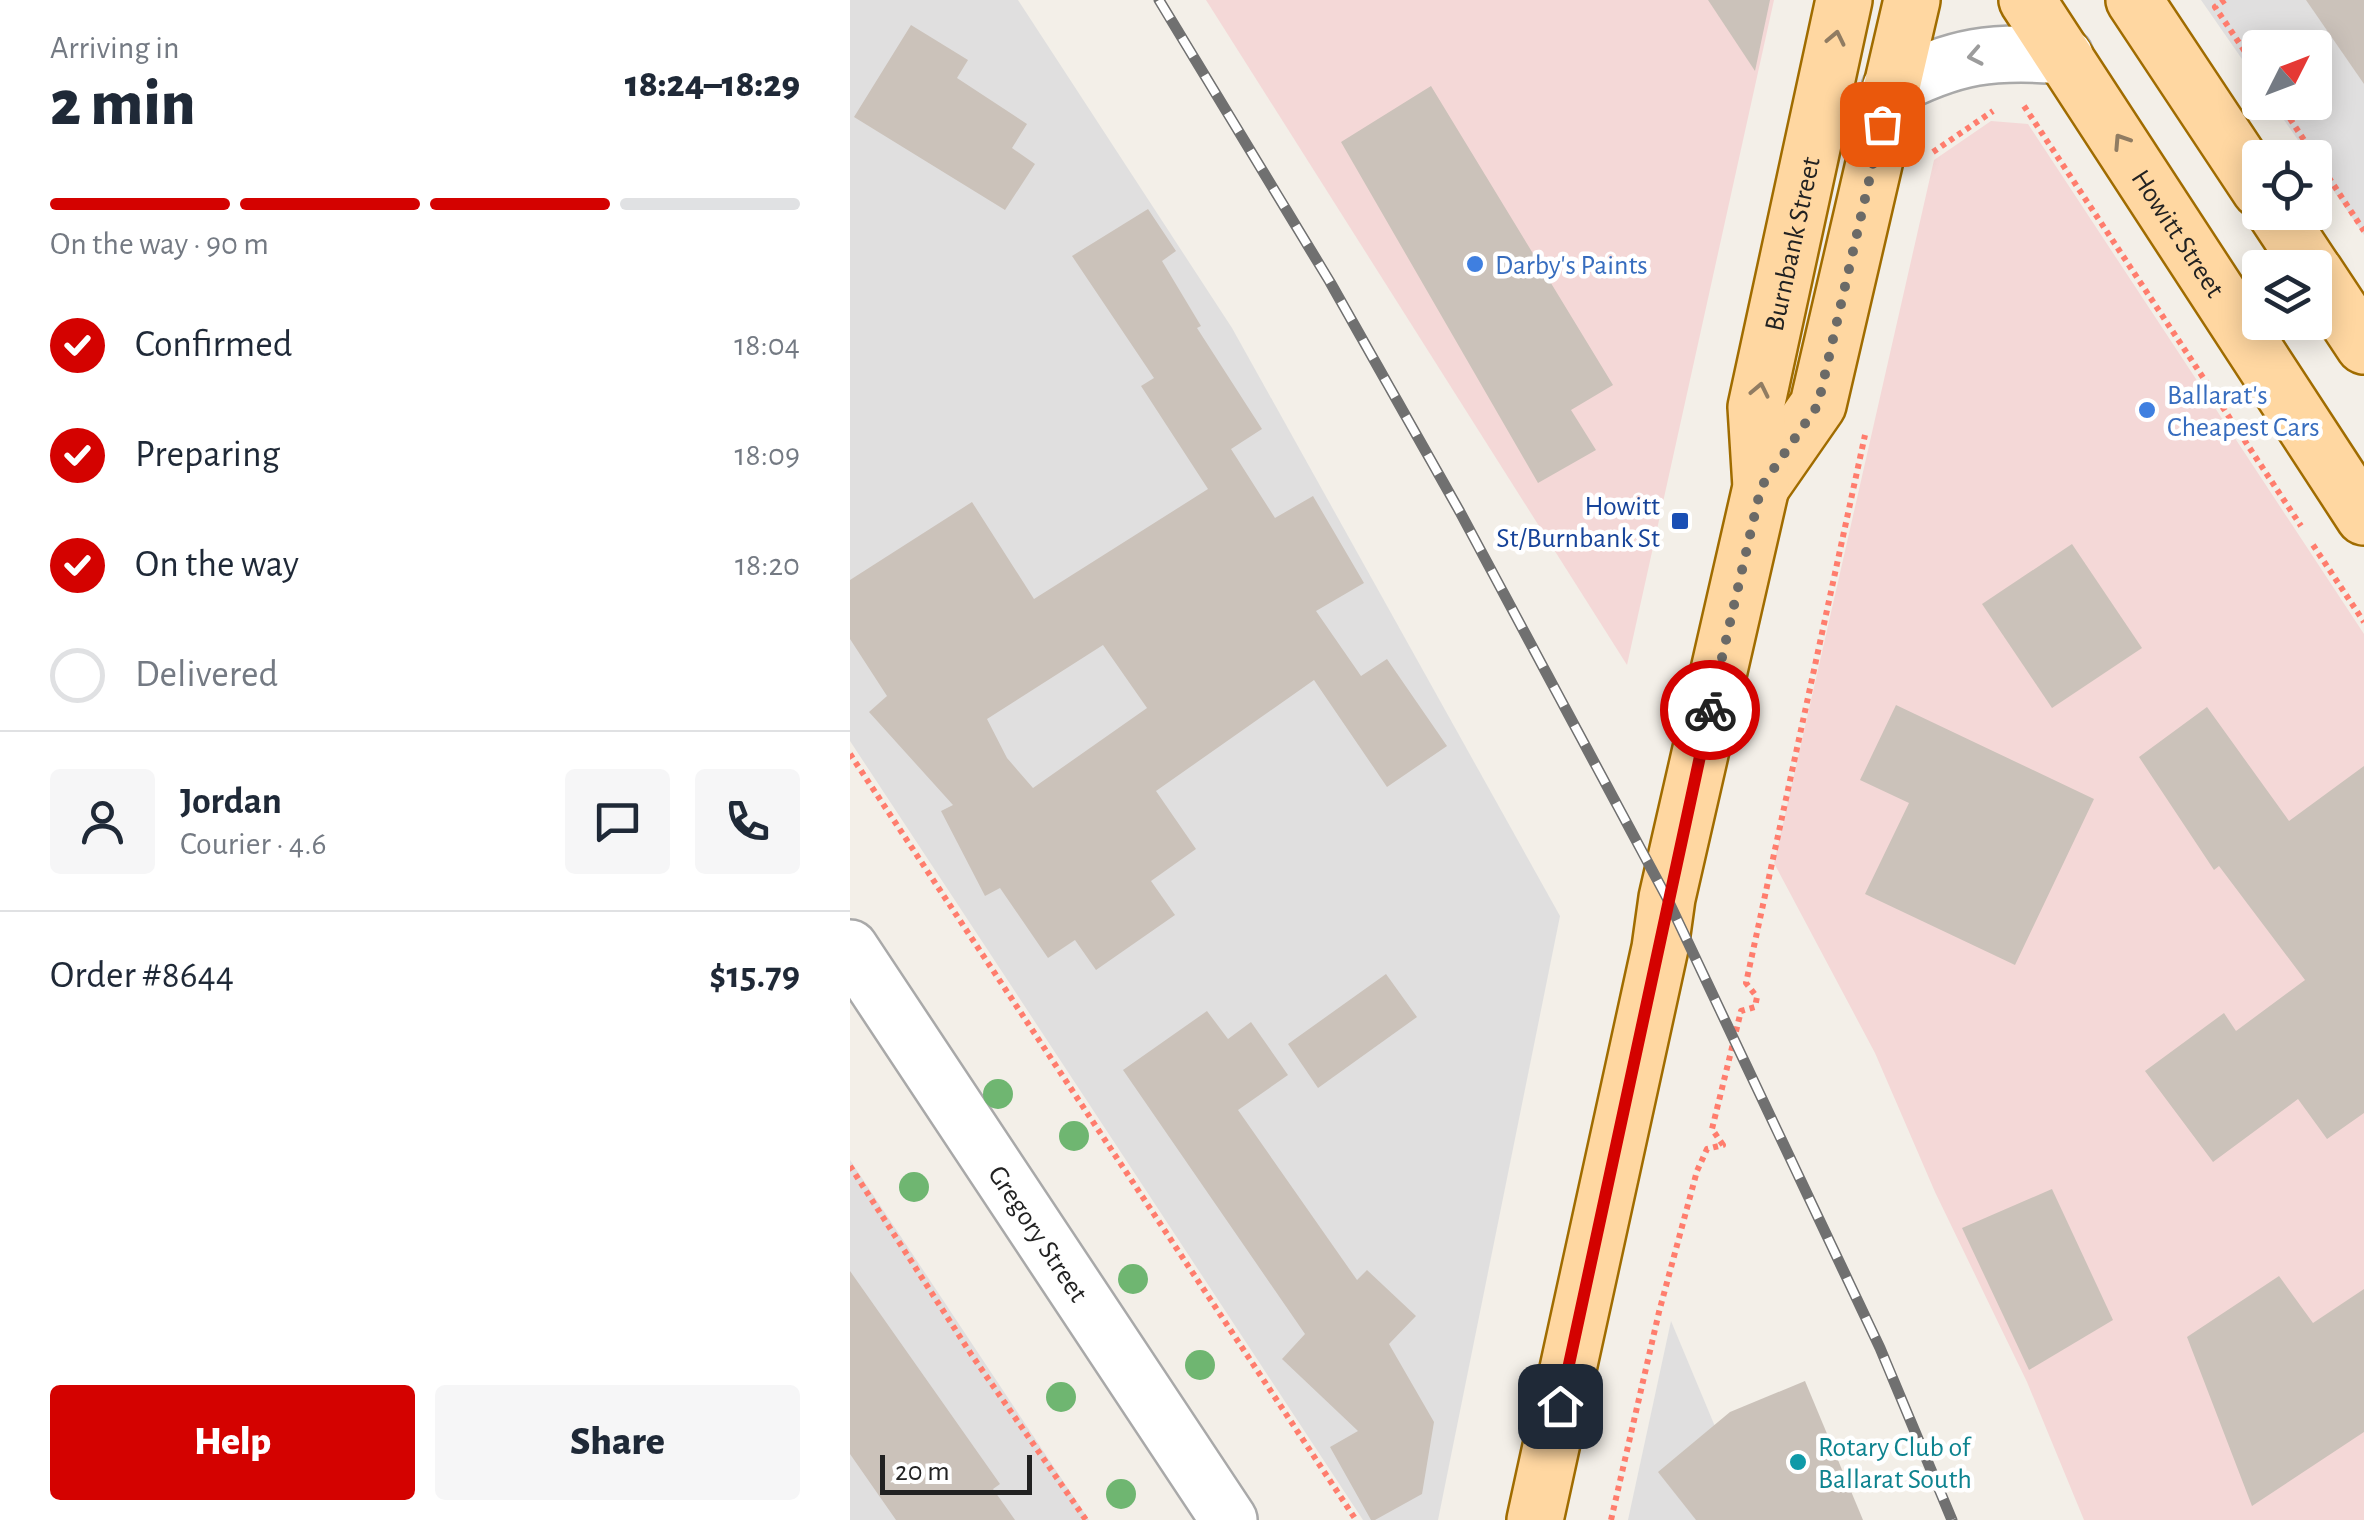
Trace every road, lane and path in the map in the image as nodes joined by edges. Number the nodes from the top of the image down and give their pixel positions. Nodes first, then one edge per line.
1 (1844, 0) edge
2 (1912, 0) edge
3 (2027, 0) edge
4 (2134, 0) edge
5 (2225, 0) edge
6 (2242, 47) edge
7 (2065, 56) junction
8 (1890, 89) junction
9 (2017, 95) dead end
10 (2005, 103) dead end
11 (2291, 120) edge
12 (1927, 156) dead end
13 (2242, 163) edge
14 (2364, 231) edge
15 (2332, 297) edge
16 (2364, 346) edge
17 (1866, 429) dead end
18 (1761, 487) junction
19 (2364, 517) edge
20 (2364, 622) edge
21 (850, 754) edge
22 (850, 948) edge
23 (850, 1166) edge
24 (1086, 1520) edge
25 (1229, 1520) edge
26 (1356, 1520) edge
27 (1535, 1520) edge
28 (1611, 1520) edge

18 -> 1 main road, Burnbank Street
2 - 8 main road, Burnbank Street
3 - 7 main road, Howitt Street
4 - 13 main road
5 - 6 path
7 -> 8 street
19 -> 7 main road, Howitt Street
8 - 18 main road, Burnbank Street
9 - 20 path
10 - 12 path
11 - 14 path
15 - 16 main road
17 - 28 path
18 - 27 main road, Burnbank Street
21 - 26 path
22 - 25 street, Gregory Street
23 - 24 path

